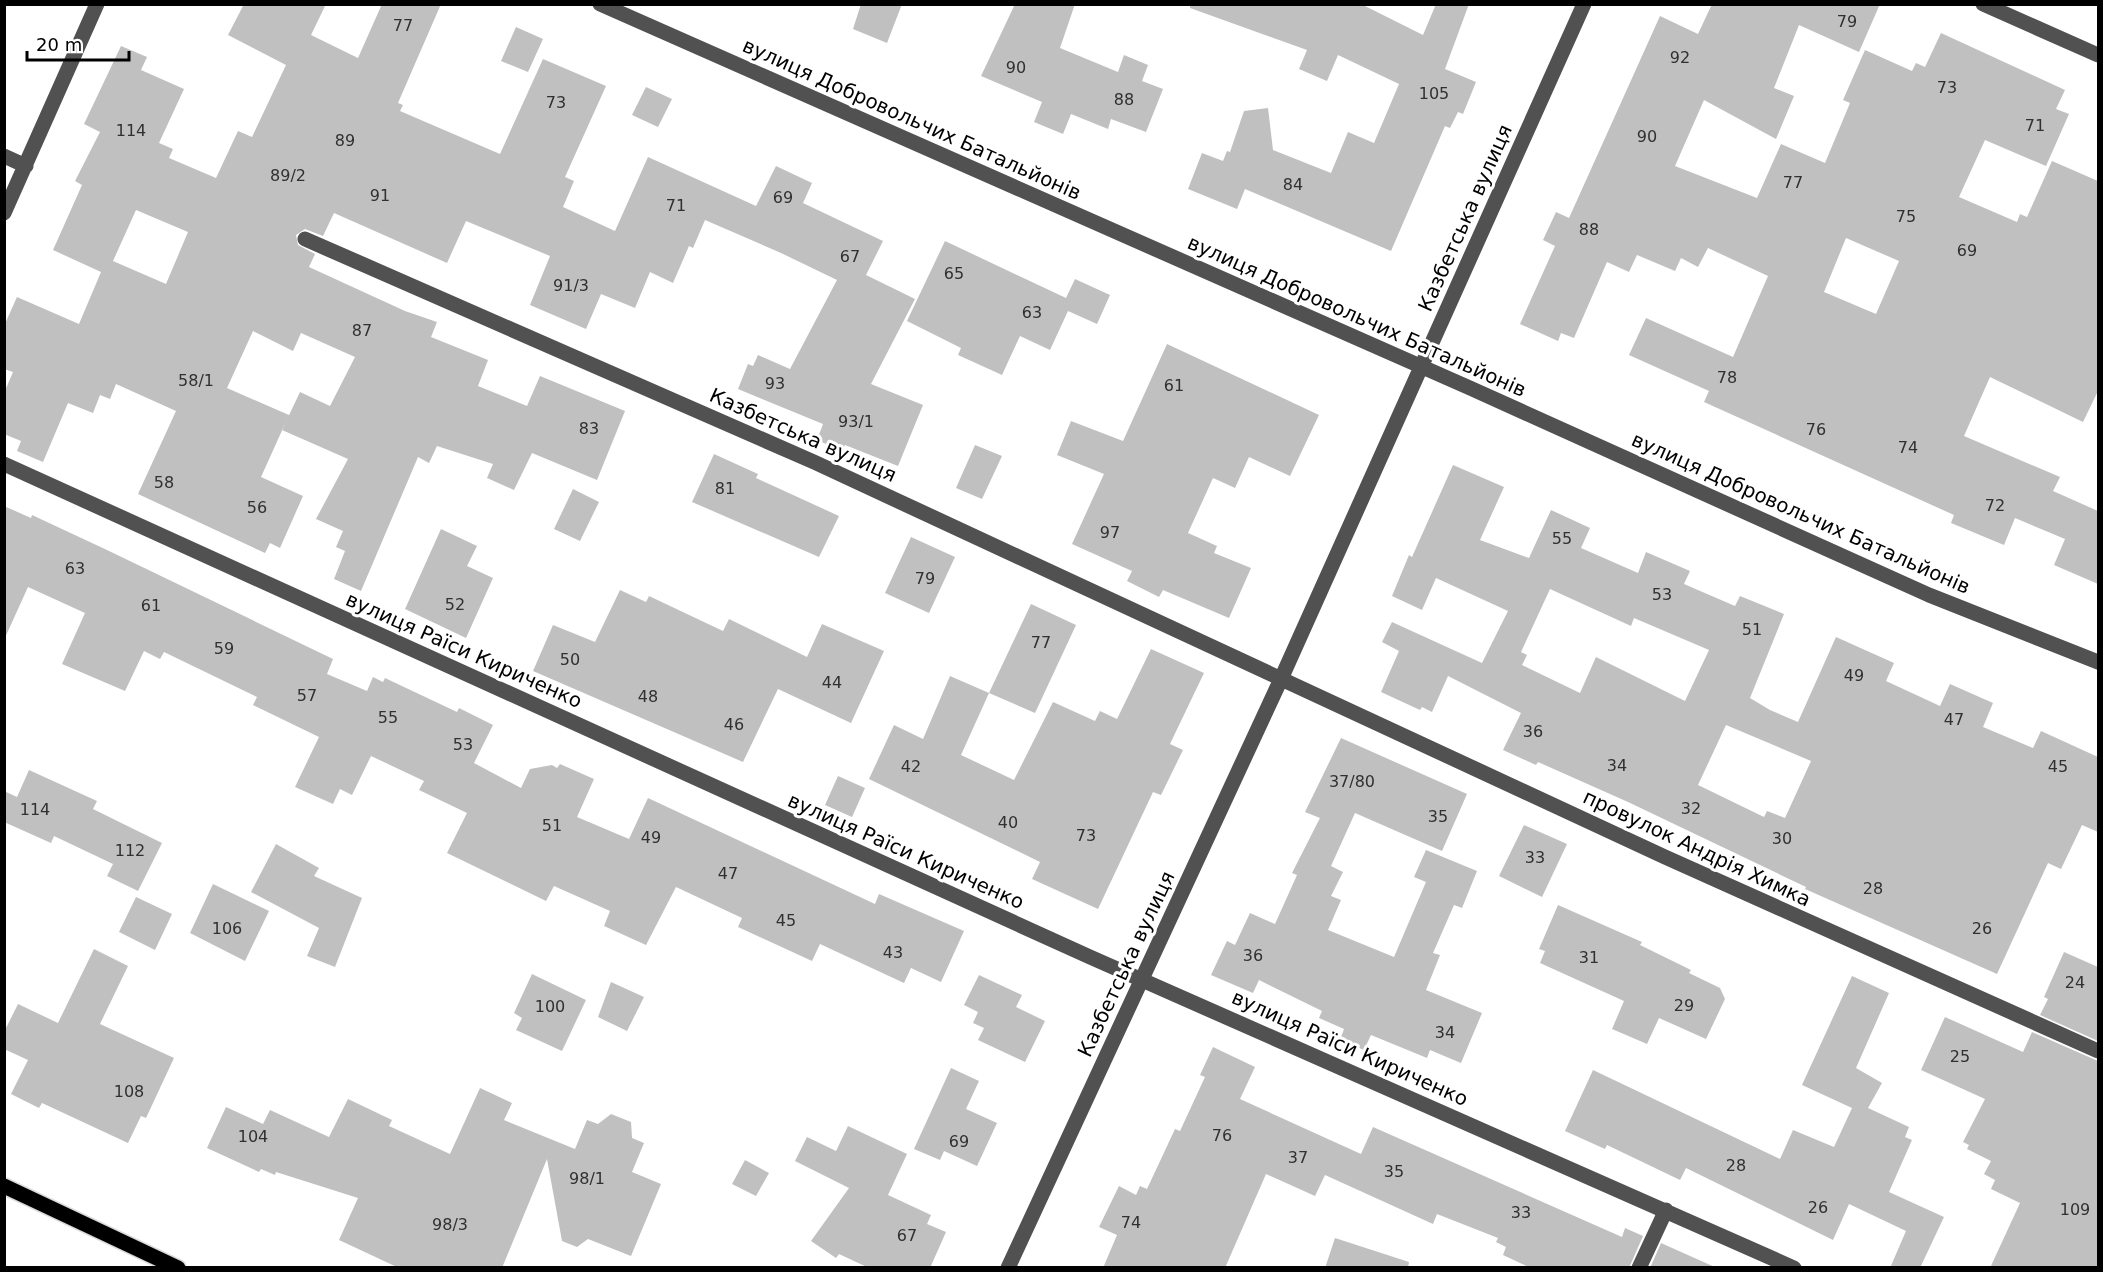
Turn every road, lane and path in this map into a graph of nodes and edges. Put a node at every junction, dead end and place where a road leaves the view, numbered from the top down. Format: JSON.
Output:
{"nodes":[{"id":1,"x":97,"y":4,"type":"edge"},
{"id":2,"x":600,"y":4,"type":"edge"},
{"id":3,"x":1584,"y":4,"type":"edge"},
{"id":4,"x":1983,"y":4,"type":"edge"},
{"id":5,"x":2098,"y":55,"type":"edge"},
{"id":6,"x":4,"y":156,"type":"edge"},
{"id":7,"x":26,"y":166,"type":"junction"},
{"id":8,"x":4,"y":213,"type":"edge"},
{"id":9,"x":305,"y":239,"type":"dead end"},
{"id":10,"x":1422,"y":367,"type":"junction"},
{"id":11,"x":4,"y":464,"type":"edge"},
{"id":12,"x":2098,"y":662,"type":"edge"},
{"id":13,"x":1281,"y":679,"type":"junction"},
{"id":14,"x":1142,"y":980,"type":"junction"},
{"id":15,"x":2098,"y":1051,"type":"edge"},
{"id":16,"x":4,"y":1186,"type":"edge"},
{"id":17,"x":1666,"y":1210,"type":"junction"},
{"id":18,"x":178,"y":1268,"type":"edge"},
{"id":19,"x":1008,"y":1268,"type":"edge"},
{"id":20,"x":1639,"y":1268,"type":"edge"},
{"id":21,"x":1794,"y":1268,"type":"edge"}],
"edges":[{"from":1,"to":7,"type":"street"},
{"from":2,"to":10,"type":"street","name":"вулиця Добровольчих Батальйонів"},
{"from":3,"to":10,"type":"street","name":"Казбетська вулиця"},
{"from":4,"to":5,"type":"street"},
{"from":6,"to":7,"type":"street"},
{"from":7,"to":8,"type":"street"},
{"from":9,"to":13,"type":"street","name":"Казбетська вулиця"},
{"from":10,"to":12,"type":"street","name":"вулиця Добровольчих Батальйонів"},
{"from":10,"to":13,"type":"street","name":"Казбетська вулиця"},
{"from":11,"to":14,"type":"street","name":"вулиця Раїси Кириченко"},
{"from":13,"to":14,"type":"street","name":"Казбетська вулиця"},
{"from":13,"to":15,"type":"street","name":"провулок Андрія Химка"},
{"from":14,"to":17,"type":"street","name":"вулиця Раїси Кириченко"},
{"from":14,"to":19,"type":"street","name":"Казбетська вулиця"},
{"from":16,"to":18,"type":"main road"},
{"from":17,"to":20,"type":"street"},
{"from":17,"to":21,"type":"street","name":"вулиця Раїси Кириченко"}]}
